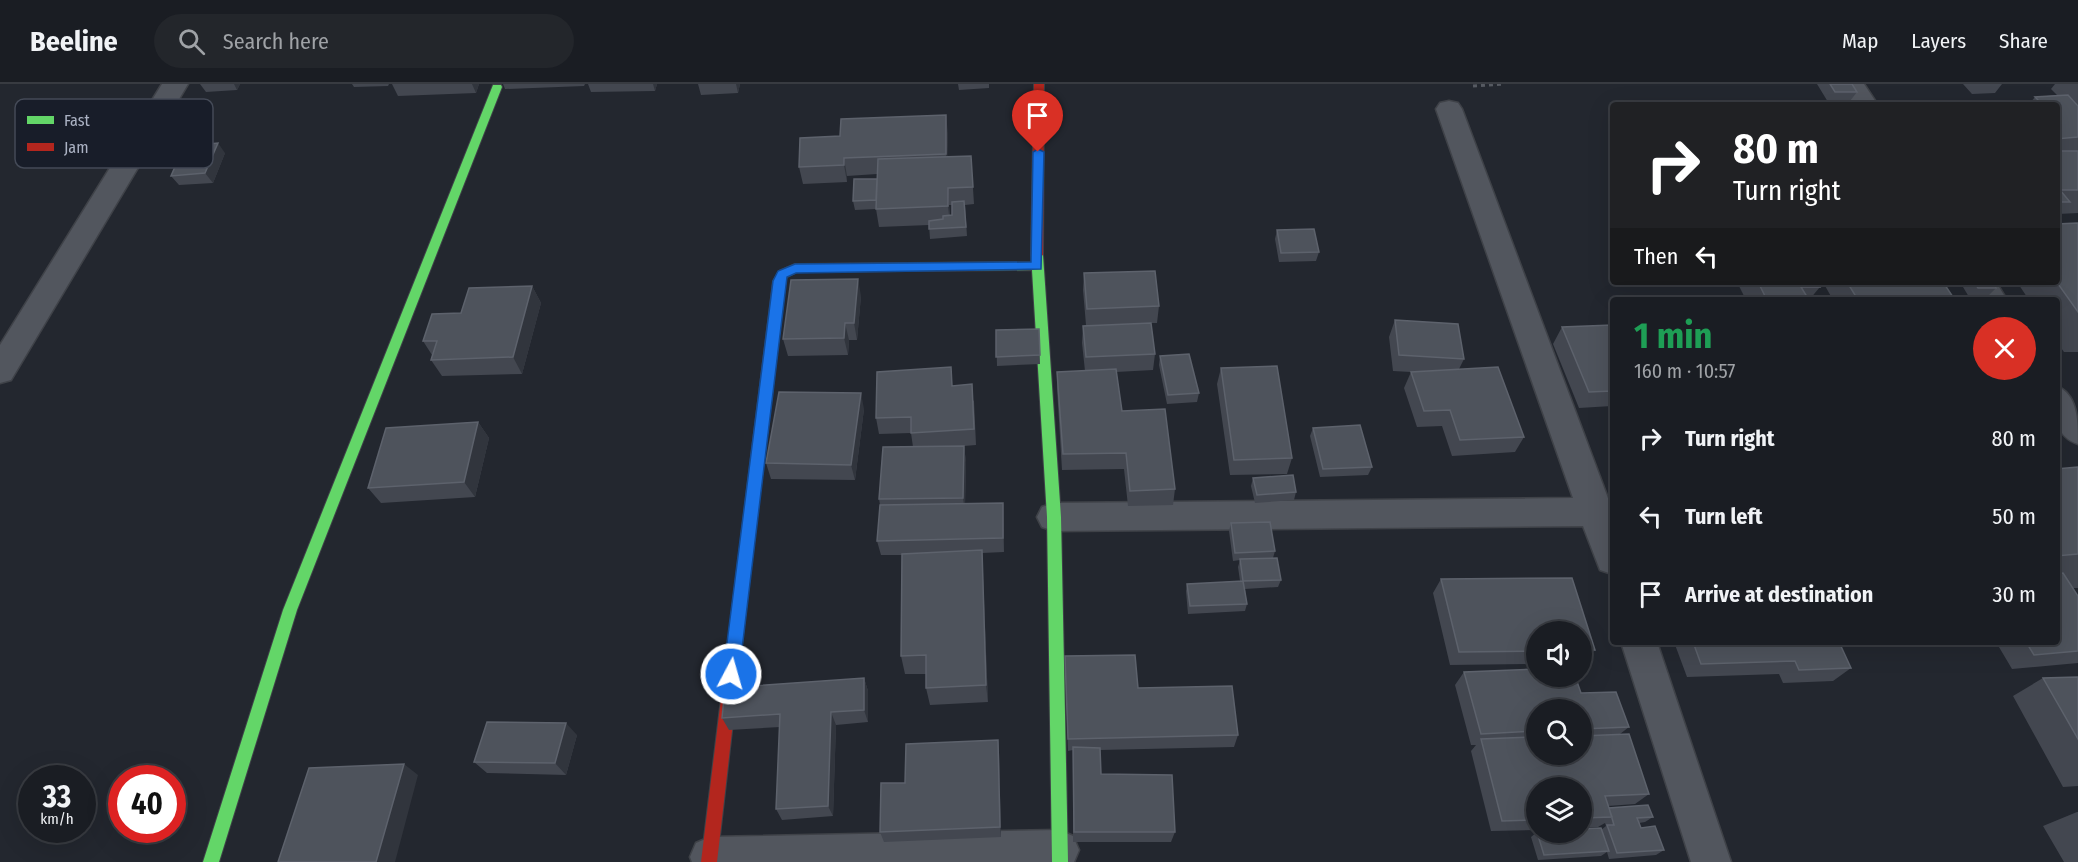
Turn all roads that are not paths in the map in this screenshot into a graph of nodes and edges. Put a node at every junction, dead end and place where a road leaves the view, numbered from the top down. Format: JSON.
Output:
{"nodes":[{"id":1,"x":175,"y":84,"type":"edge"},
{"id":2,"x":1039,"y":84,"type":"edge"},
{"id":3,"x":1851,"y":84,"type":"edge"},
{"id":4,"x":497,"y":87,"type":"dead end"},
{"id":5,"x":166,"y":99,"type":"edge"},
{"id":6,"x":1863,"y":102,"type":"edge"},
{"id":7,"x":1449,"y":110,"type":"dead end"},
{"id":8,"x":124,"y":168,"type":"edge"},
{"id":9,"x":1037,"y":266,"type":"junction"},
{"id":10,"x":0,"y":371,"type":"edge"},
{"id":11,"x":2060,"y":404,"type":"edge"},
{"id":12,"x":2078,"y":431,"type":"edge"},
{"id":13,"x":1597,"y":512,"type":"junction"},
{"id":14,"x":1053,"y":517,"type":"junction"},
{"id":15,"x":1610,"y":553,"type":"edge"},
{"id":16,"x":1640,"y":645,"type":"edge"},
{"id":17,"x":1059,"y":856,"type":"edge"},
{"id":18,"x":709,"y":860,"type":"edge"},
{"id":19,"x":211,"y":862,"type":"edge"},
{"id":20,"x":1711,"y":862,"type":"edge"}],
"edges":[{"from":1,"to":5,"type":"street"},
{"from":2,"to":9,"type":"street"},
{"from":3,"to":6,"type":"street"},
{"from":4,"to":19,"type":"street"},
{"from":7,"to":13,"type":"street"},
{"from":8,"to":10,"type":"street"},
{"from":9,"to":14,"type":"street"},
{"from":9,"to":18,"type":"street"},
{"from":11,"to":12,"type":"street"},
{"from":13,"to":14,"type":"street"},
{"from":13,"to":15,"type":"street"},
{"from":14,"to":17,"type":"street"},
{"from":16,"to":20,"type":"street"},
{"from":17,"to":18,"type":"street"}]}
